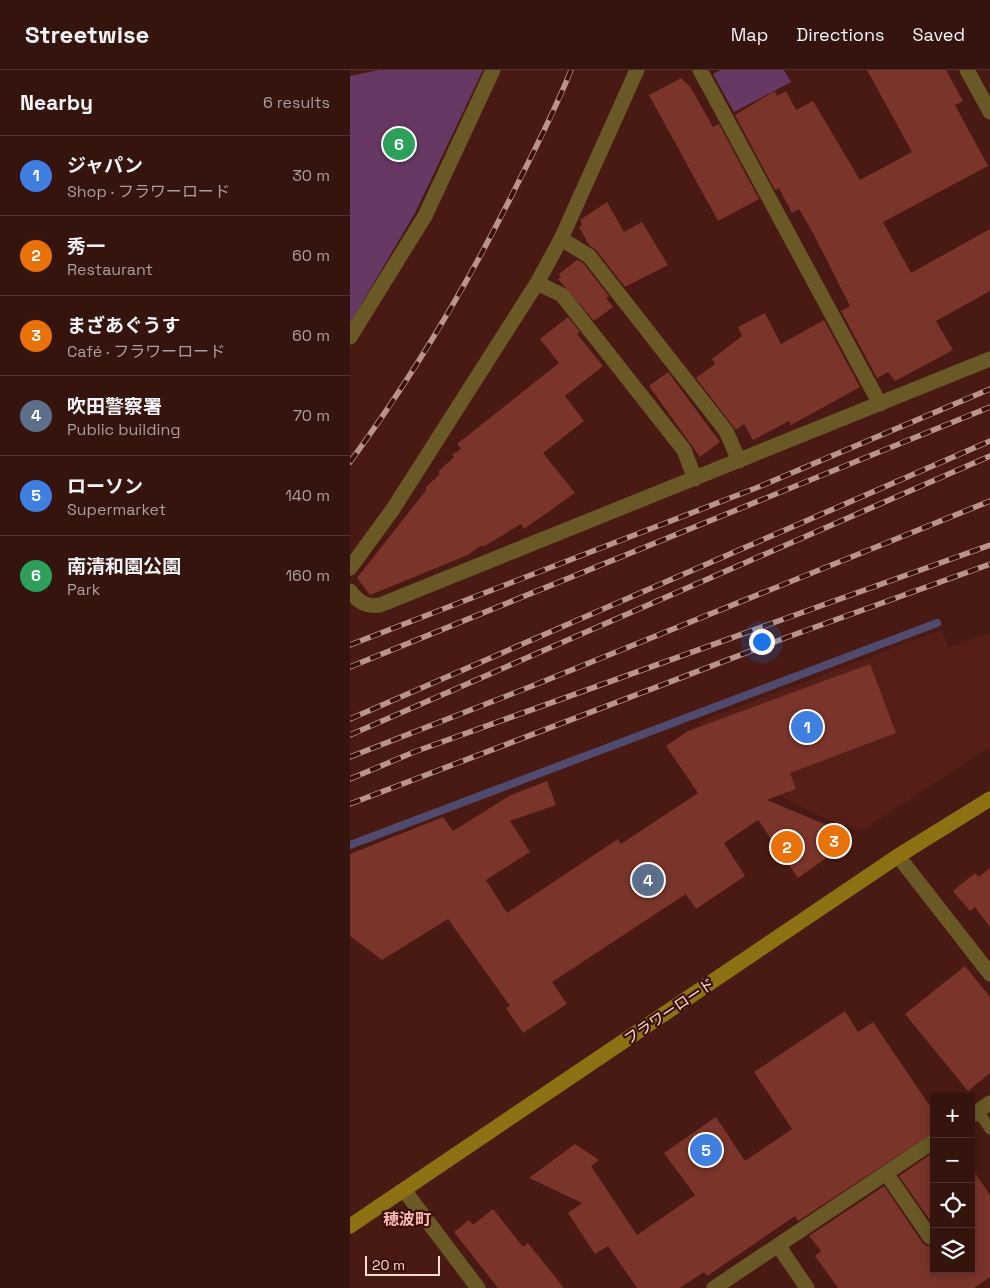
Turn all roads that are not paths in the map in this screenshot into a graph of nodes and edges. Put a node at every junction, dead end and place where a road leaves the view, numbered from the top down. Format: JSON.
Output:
{"nodes":[{"id":1,"x":493,"y":70,"type":"edge"},
{"id":2,"x":637,"y":70,"type":"edge"},
{"id":3,"x":700,"y":70,"type":"edge"},
{"id":4,"x":967,"y":70,"type":"edge"},
{"id":5,"x":990,"y":112,"type":"edge"},
{"id":6,"x":561,"y":239,"type":"junction"},
{"id":7,"x":537,"y":283,"type":"junction"},
{"id":8,"x":350,"y":337,"type":"edge"},
{"id":9,"x":990,"y":360,"type":"edge"},
{"id":10,"x":880,"y":404,"type":"junction"},
{"id":11,"x":739,"y":461,"type":"junction"},
{"id":12,"x":695,"y":479,"type":"junction"},
{"id":13,"x":350,"y":568,"type":"edge"},
{"id":14,"x":350,"y":591,"type":"edge"},
{"id":15,"x":990,"y":798,"type":"edge"},
{"id":16,"x":898,"y":856,"type":"junction"},
{"id":17,"x":990,"y":974,"type":"edge"},
{"id":18,"x":980,"y":1110,"type":"edge"},
{"id":19,"x":990,"y":1129,"type":"edge"},
{"id":20,"x":930,"y":1144,"type":"edge"},
{"id":21,"x":886,"y":1173,"type":"junction"},
{"id":22,"x":404,"y":1190,"type":"junction"},
{"id":23,"x":350,"y":1226,"type":"edge"},
{"id":24,"x":930,"y":1237,"type":"dead end"},
{"id":25,"x":778,"y":1245,"type":"junction"},
{"id":26,"x":478,"y":1288,"type":"edge"},
{"id":27,"x":714,"y":1288,"type":"edge"},
{"id":28,"x":807,"y":1288,"type":"edge"}],
"edges":[{"from":1,"to":8,"type":"street"},
{"from":2,"to":6,"type":"street"},
{"from":3,"to":10,"type":"street"},
{"from":4,"to":5,"type":"street"},
{"from":6,"to":7,"type":"street"},
{"from":6,"to":11,"type":"street"},
{"from":7,"to":12,"type":"street"},
{"from":7,"to":13,"type":"street"},
{"from":9,"to":10,"type":"street"},
{"from":10,"to":11,"type":"street"},
{"from":11,"to":12,"type":"street"},
{"from":12,"to":14,"type":"street"},
{"from":15,"to":16,"type":"street","name":"フラワーロード"},
{"from":16,"to":17,"type":"street"},
{"from":16,"to":22,"type":"street","name":"フラワーロード"},
{"from":18,"to":19,"type":"lane"},
{"from":20,"to":21,"type":"street"},
{"from":21,"to":24,"type":"street"},
{"from":21,"to":25,"type":"street"},
{"from":22,"to":23,"type":"street","name":"フラワーロード"},
{"from":22,"to":26,"type":"street"},
{"from":25,"to":27,"type":"street"},
{"from":25,"to":28,"type":"street"}]}
